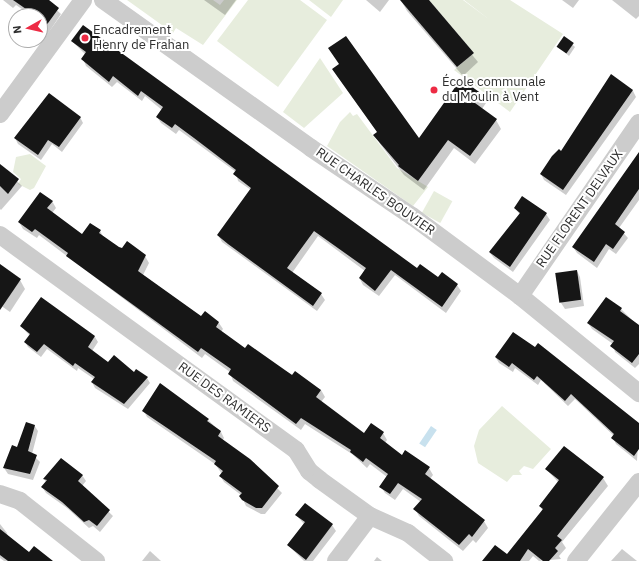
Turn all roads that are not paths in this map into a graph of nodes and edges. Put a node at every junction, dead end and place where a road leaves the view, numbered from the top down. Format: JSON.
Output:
{"nodes":[{"id":1,"x":82,"y":0,"type":"edge"},
{"id":2,"x":103,"y":0,"type":"edge"},
{"id":3,"x":0,"y":114,"type":"edge"},
{"id":4,"x":639,"y":123,"type":"edge"},
{"id":5,"x":0,"y":235,"type":"edge"},
{"id":6,"x":520,"y":296,"type":"junction"},
{"id":7,"x":639,"y":393,"type":"edge"},
{"id":8,"x":639,"y":482,"type":"edge"},
{"id":9,"x":0,"y":494,"type":"edge"},
{"id":10,"x":370,"y":516,"type":"junction"},
{"id":11,"x":96,"y":561,"type":"edge"},
{"id":12,"x":336,"y":561,"type":"edge"},
{"id":13,"x":444,"y":561,"type":"edge"},
{"id":14,"x":576,"y":561,"type":"edge"}],
"edges":[{"from":1,"to":3,"type":"street"},
{"from":2,"to":6,"type":"street","name":"RUE CHARLES BOUVIER"},
{"from":4,"to":6,"type":"street","name":"RUE FLORENT DELVAUX"},
{"from":5,"to":10,"type":"street","name":"RUE DES RAMIERS"},
{"from":6,"to":7,"type":"street","name":"RUE CHARLES BOUVIER"},
{"from":8,"to":14,"type":"street"},
{"from":9,"to":11,"type":"street"},
{"from":10,"to":12,"type":"street"},
{"from":10,"to":13,"type":"street","name":"RUE DES RAMIERS"}]}
